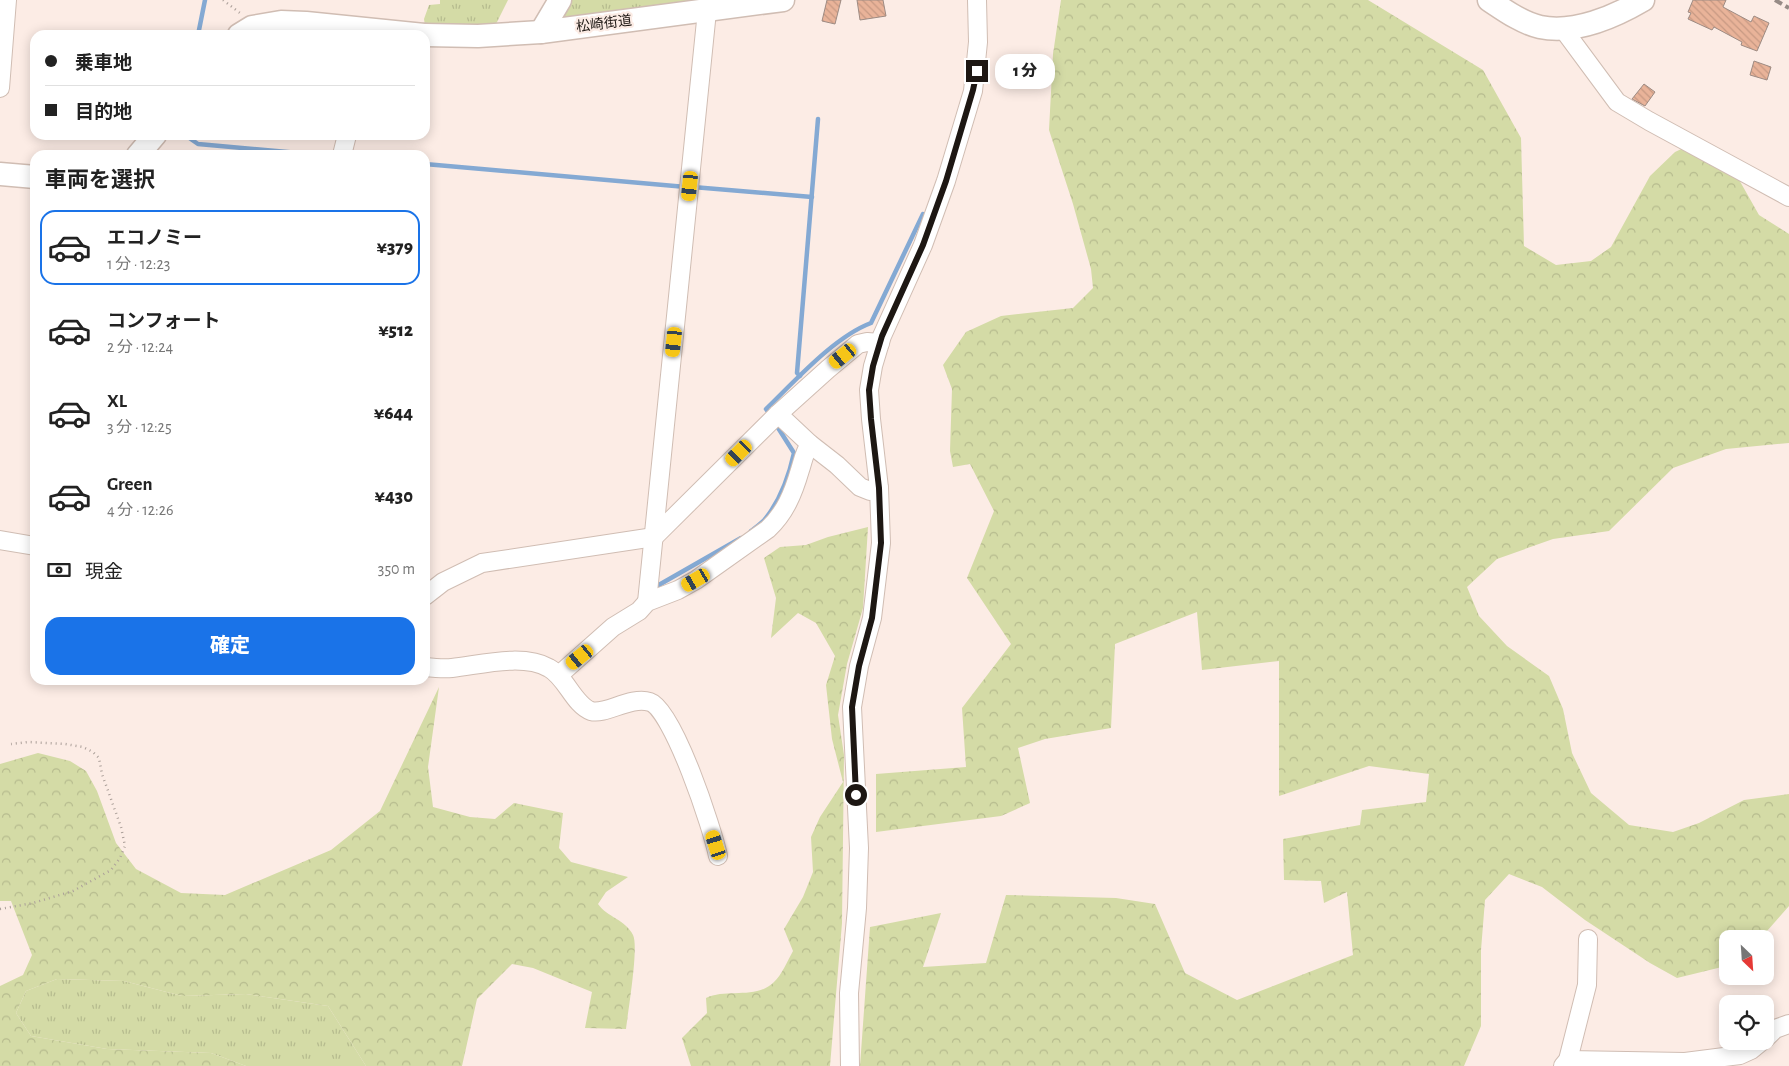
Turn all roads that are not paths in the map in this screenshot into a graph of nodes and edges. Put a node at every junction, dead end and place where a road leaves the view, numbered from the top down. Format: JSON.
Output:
{"nodes":[{"id":1,"x":7,"y":0,"type":"edge"},
{"id":2,"x":560,"y":0,"type":"edge"},
{"id":3,"x":783,"y":0,"type":"edge"},
{"id":4,"x":977,"y":0,"type":"edge"},
{"id":5,"x":1489,"y":0,"type":"edge"},
{"id":6,"x":1643,"y":0,"type":"edge"},
{"id":7,"x":707,"y":11,"type":"junction"},
{"id":8,"x":1563,"y":29,"type":"junction"},
{"id":9,"x":247,"y":30,"type":"edge"},
{"id":10,"x":353,"y":30,"type":"edge"},
{"id":11,"x":541,"y":32,"type":"junction"},
{"id":12,"x":430,"y":35,"type":"edge"},
{"id":13,"x":0,"y":88,"type":"edge"},
{"id":14,"x":151,"y":140,"type":"edge"},
{"id":15,"x":142,"y":150,"type":"edge"},
{"id":16,"x":0,"y":174,"type":"edge"},
{"id":17,"x":30,"y":177,"type":"edge"},
{"id":18,"x":1789,"y":197,"type":"edge"},
{"id":19,"x":880,"y":343,"type":"junction"},
{"id":20,"x":778,"y":414,"type":"junction"},
{"id":21,"x":810,"y":444,"type":"junction"},
{"id":22,"x":879,"y":488,"type":"junction"},
{"id":23,"x":654,"y":537,"type":"junction"},
{"id":24,"x":0,"y":540,"type":"edge"},
{"id":25,"x":30,"y":545,"type":"edge"},
{"id":26,"x":430,"y":592,"type":"edge"},
{"id":27,"x":647,"y":602,"type":"junction"},
{"id":28,"x":430,"y":667,"type":"edge"},
{"id":29,"x":559,"y":675,"type":"junction"},
{"id":30,"x":718,"y":856,"type":"dead end"},
{"id":31,"x":1588,"y":939,"type":"dead end"},
{"id":32,"x":1789,"y":1024,"type":"edge"},
{"id":33,"x":1774,"y":1031,"type":"edge"},
{"id":34,"x":1750,"y":1050,"type":"edge"},
{"id":35,"x":1565,"y":1063,"type":"edge"},
{"id":36,"x":850,"y":1066,"type":"edge"}],
"edges":[{"from":1,"to":13,"type":"street"},
{"from":2,"to":11,"type":"main road"},
{"from":3,"to":7,"type":"main road","name":"松崎街道"},
{"from":4,"to":19,"type":"street"},
{"from":5,"to":8,"type":"main road"},
{"from":6,"to":8,"type":"main road"},
{"from":7,"to":11,"type":"main road","name":"松崎街道"},
{"from":7,"to":23,"type":"street"},
{"from":8,"to":18,"type":"street"},
{"from":9,"to":10,"type":"main road","name":"松崎街道"},
{"from":11,"to":12,"type":"main road","name":"松崎街道"},
{"from":14,"to":15,"type":"main road"},
{"from":16,"to":17,"type":"main road"},
{"from":19,"to":20,"type":"street"},
{"from":19,"to":22,"type":"street"},
{"from":20,"to":21,"type":"street"},
{"from":20,"to":23,"type":"street"},
{"from":21,"to":22,"type":"street"},
{"from":21,"to":27,"type":"street"},
{"from":22,"to":36,"type":"street"},
{"from":23,"to":26,"type":"street"},
{"from":23,"to":27,"type":"street"},
{"from":24,"to":25,"type":"street"},
{"from":27,"to":29,"type":"street"},
{"from":28,"to":29,"type":"street"},
{"from":29,"to":30,"type":"street"},
{"from":31,"to":35,"type":"street"},
{"from":32,"to":33,"type":"street"},
{"from":34,"to":35,"type":"street"}]}
